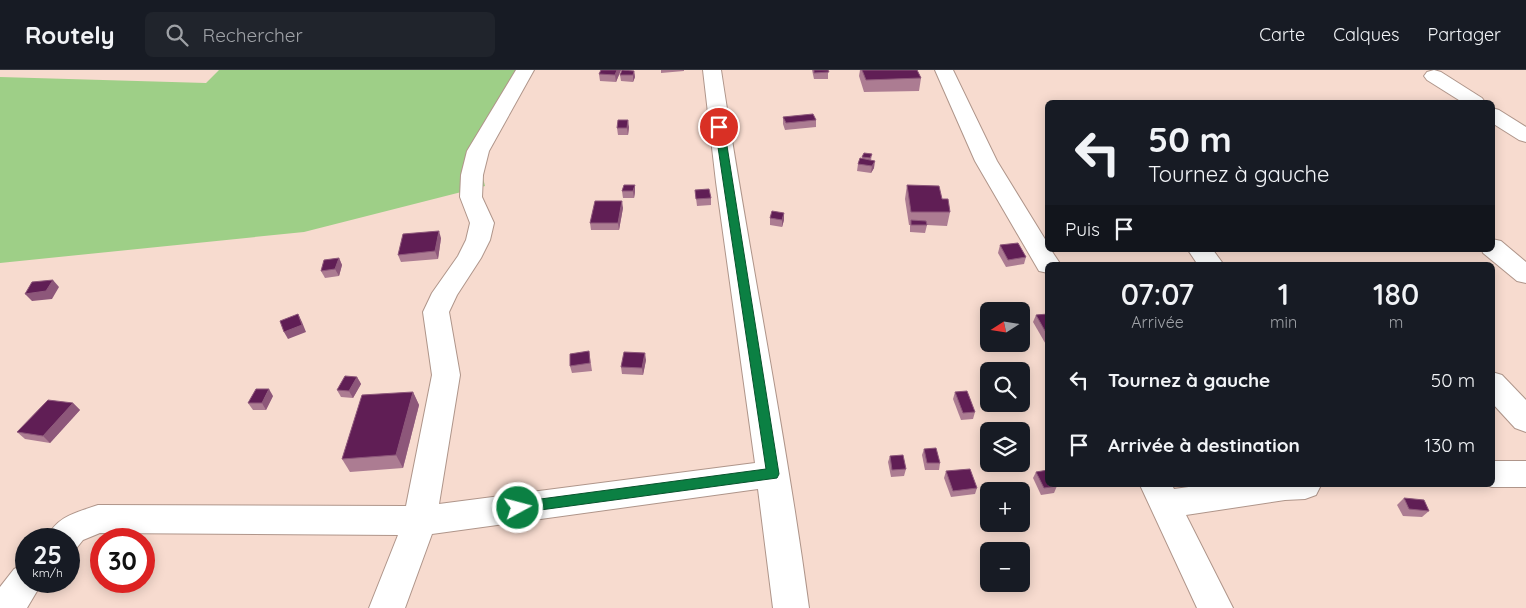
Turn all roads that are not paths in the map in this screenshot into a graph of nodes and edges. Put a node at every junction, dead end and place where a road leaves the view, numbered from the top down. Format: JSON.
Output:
{"nodes":[{"id":1,"x":525,"y":70,"type":"edge"},
{"id":2,"x":712,"y":70,"type":"edge"},
{"id":3,"x":944,"y":70,"type":"edge"},
{"id":4,"x":1434,"y":76,"type":"dead end"},
{"id":5,"x":1472,"y":100,"type":"edge"},
{"id":6,"x":1495,"y":116,"type":"edge"},
{"id":7,"x":1526,"y":136,"type":"edge"},
{"id":8,"x":1495,"y":249,"type":"edge"},
{"id":9,"x":1046,"y":262,"type":"edge"},
{"id":10,"x":1526,"y":275,"type":"edge"},
{"id":11,"x":1495,"y":386,"type":"edge"},
{"id":12,"x":1526,"y":420,"type":"edge"},
{"id":13,"x":773,"y":474,"type":"junction"},
{"id":14,"x":1495,"y":474,"type":"edge"},
{"id":15,"x":1526,"y":474,"type":"edge"},
{"id":16,"x":1272,"y":487,"type":"edge"},
{"id":17,"x":1160,"y":495,"type":"edge"},
{"id":18,"x":420,"y":520,"type":"junction"},
{"id":19,"x":76,"y":528,"type":"edge"},
{"id":20,"x":17,"y":593,"type":"edge"},
{"id":21,"x":6,"y":608,"type":"edge"},
{"id":22,"x":387,"y":608,"type":"edge"},
{"id":23,"x":791,"y":608,"type":"edge"},
{"id":24,"x":1215,"y":608,"type":"edge"}],
"edges":[{"from":1,"to":18,"type":"street"},
{"from":2,"to":13,"type":"street"},
{"from":3,"to":9,"type":"street"},
{"from":4,"to":5,"type":"street"},
{"from":6,"to":7,"type":"street"},
{"from":8,"to":10,"type":"street"},
{"from":11,"to":12,"type":"street"},
{"from":13,"to":18,"type":"street"},
{"from":13,"to":23,"type":"street"},
{"from":14,"to":15,"type":"street"},
{"from":16,"to":17,"type":"street"},
{"from":17,"to":24,"type":"street"},
{"from":18,"to":19,"type":"street"},
{"from":18,"to":22,"type":"street"},
{"from":20,"to":21,"type":"street"}]}
